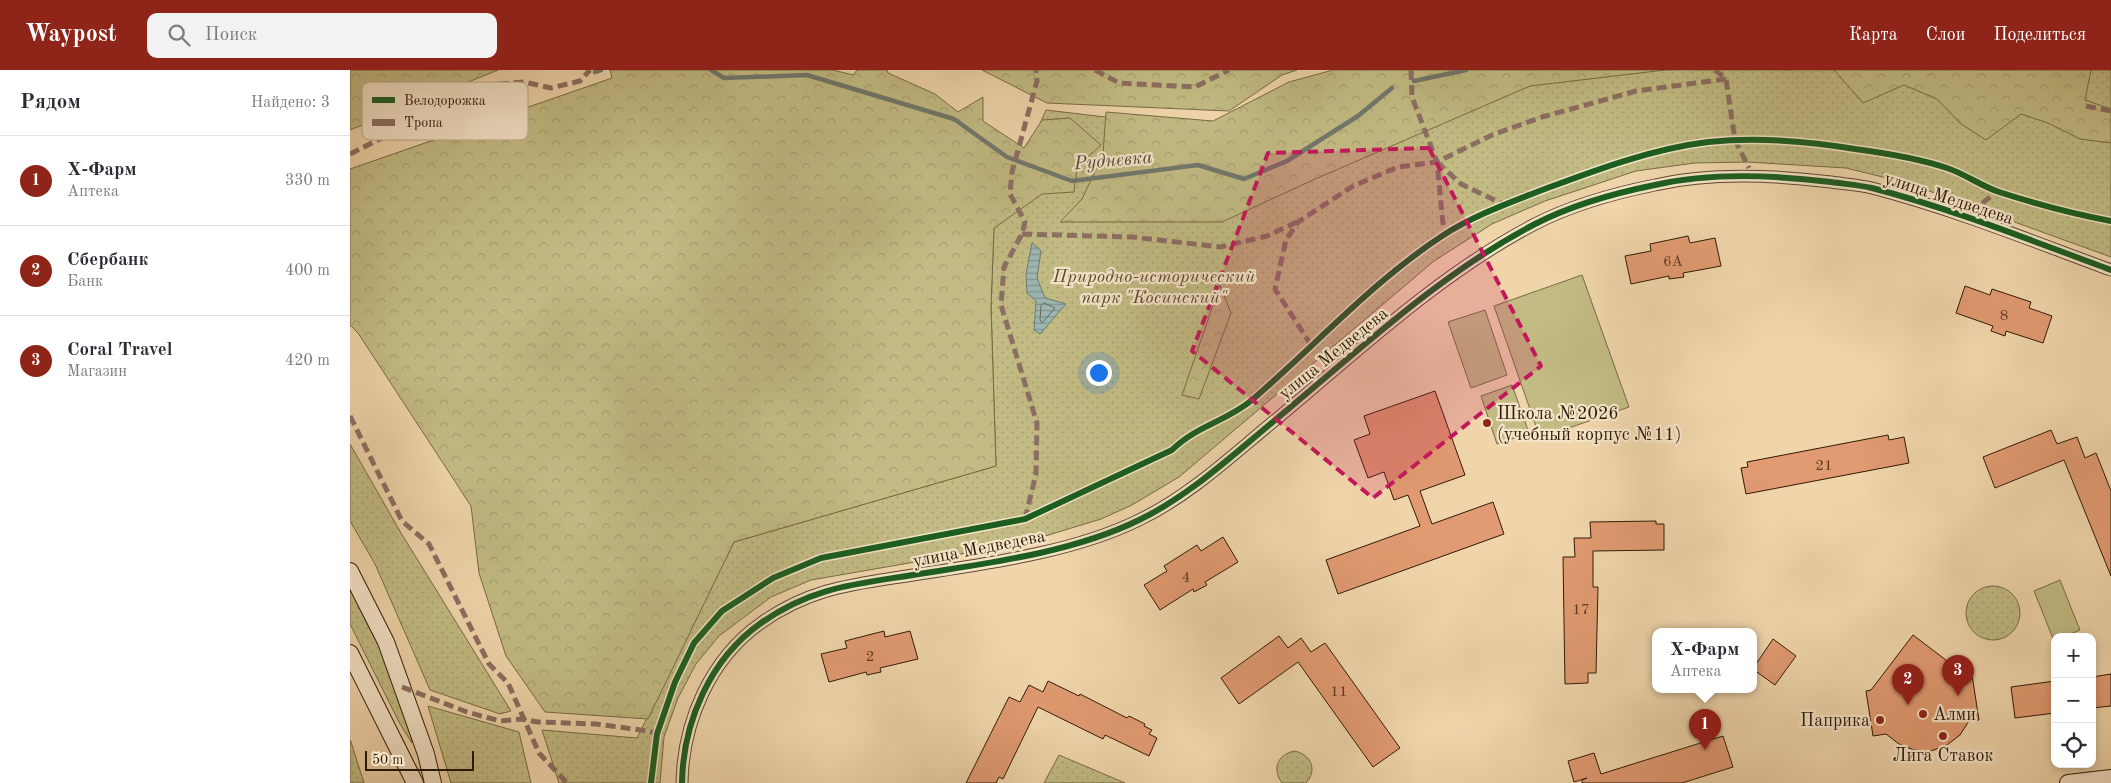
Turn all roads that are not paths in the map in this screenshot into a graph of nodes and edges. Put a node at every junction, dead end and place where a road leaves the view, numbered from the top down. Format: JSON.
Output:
{"nodes":[{"id":1,"x":2111,"y":270,"type":"edge"},
{"id":2,"x":350,"y":571,"type":"edge"},
{"id":3,"x":350,"y":653,"type":"edge"},
{"id":4,"x":2111,"y":778,"type":"edge"},
{"id":5,"x":415,"y":783,"type":"edge"},
{"id":6,"x":433,"y":783,"type":"edge"},
{"id":7,"x":682,"y":783,"type":"edge"},
{"id":8,"x":2068,"y":783,"type":"edge"}],
"edges":[{"from":1,"to":7,"type":"street","name":"улица Медведева"},
{"from":2,"to":6,"type":"main road"},
{"from":3,"to":5,"type":"main road"},
{"from":4,"to":8,"type":"main road"}]}
